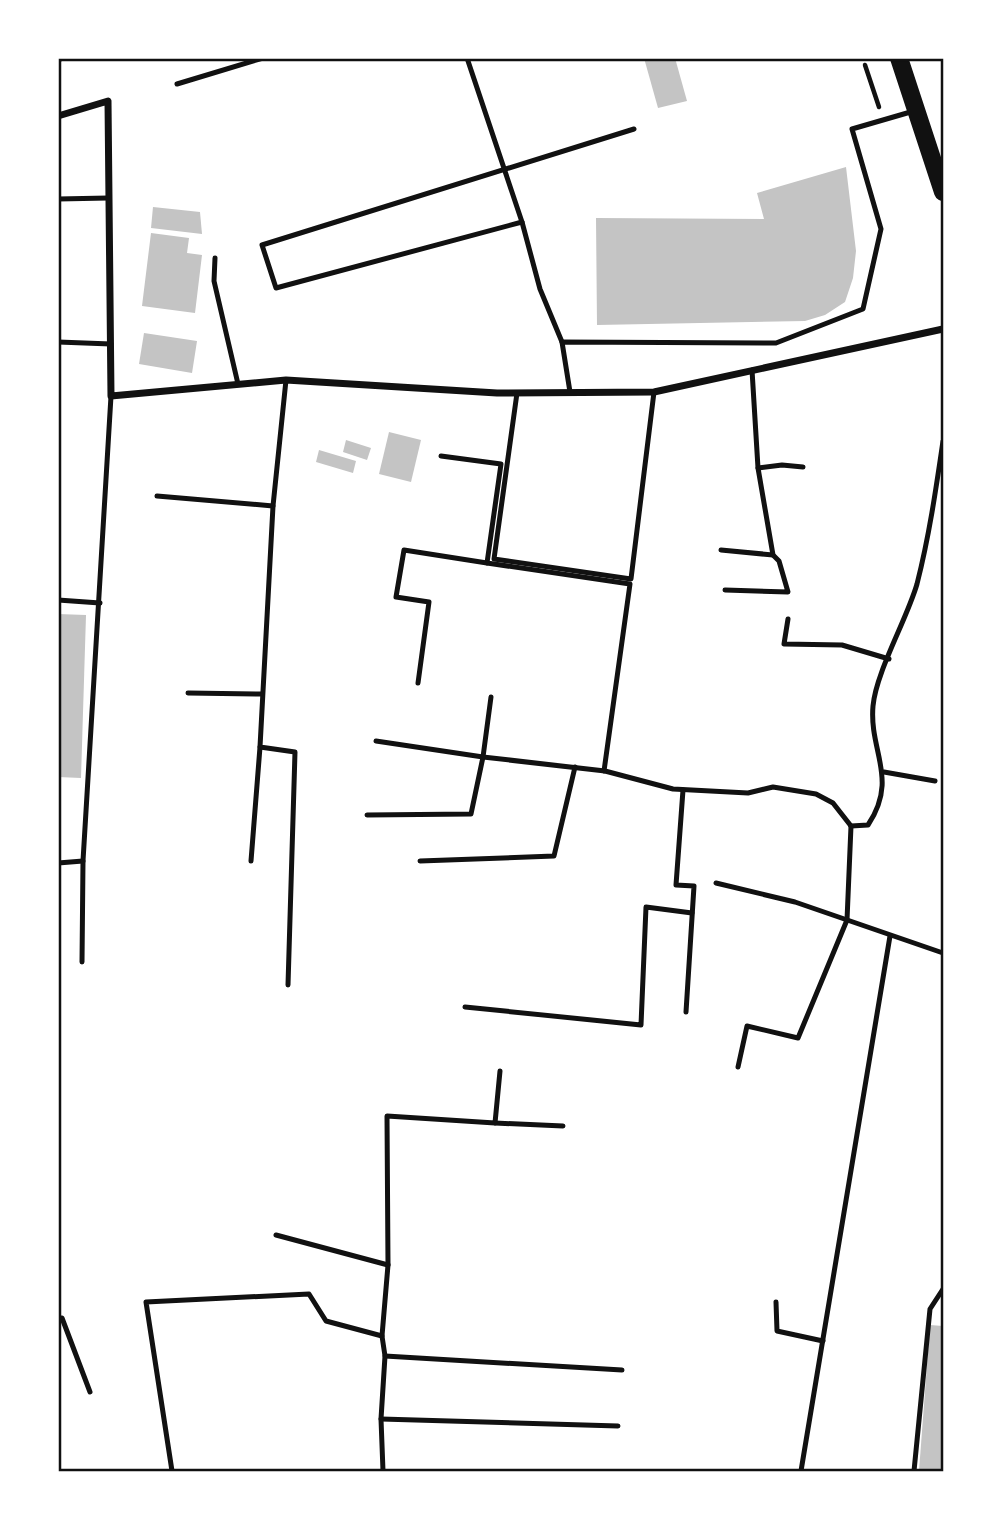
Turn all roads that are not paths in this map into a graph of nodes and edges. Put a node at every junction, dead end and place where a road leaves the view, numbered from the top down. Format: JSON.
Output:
{"nodes":[{"id":1,"x":263,"y":58,"type":"edge"},
{"id":2,"x":467,"y":58,"type":"edge"},
{"id":3,"x":899,"y":58,"type":"edge"},
{"id":4,"x":177,"y":84,"type":"dead end"},
{"id":5,"x":916,"y":111,"type":"junction"},
{"id":6,"x":58,"y":116,"type":"edge"},
{"id":7,"x":634,"y":129,"type":"dead end"},
{"id":8,"x":504,"y":169,"type":"junction"},
{"id":9,"x":943,"y":192,"type":"edge"},
{"id":10,"x":58,"y":198,"type":"edge"},
{"id":11,"x":108,"y":198,"type":"junction"},
{"id":12,"x":522,"y":222,"type":"junction"},
{"id":13,"x":215,"y":258,"type":"dead end"},
{"id":14,"x":943,"y":329,"type":"edge"},
{"id":15,"x":58,"y":342,"type":"edge"},
{"id":16,"x":562,"y":342,"type":"junction"},
{"id":17,"x":111,"y":344,"type":"junction"},
{"id":18,"x":752,"y":370,"type":"junction"},
{"id":19,"x":286,"y":380,"type":"junction"},
{"id":20,"x":238,"y":384,"type":"junction"},
{"id":21,"x":570,"y":392,"type":"junction"},
{"id":22,"x":654,"y":392,"type":"junction"},
{"id":23,"x":517,"y":393,"type":"junction"},
{"id":24,"x":111,"y":396,"type":"junction"},
{"id":25,"x":943,"y":441,"type":"edge"},
{"id":26,"x":441,"y":456,"type":"dead end"},
{"id":27,"x":803,"y":467,"type":"dead end"},
{"id":28,"x":758,"y":468,"type":"junction"},
{"id":29,"x":157,"y":496,"type":"dead end"},
{"id":30,"x":273,"y":506,"type":"junction"},
{"id":31,"x":721,"y":551,"type":"dead end"},
{"id":32,"x":773,"y":555,"type":"junction"},
{"id":33,"x":487,"y":563,"type":"junction"},
{"id":34,"x":725,"y":590,"type":"dead end"},
{"id":35,"x":58,"y":600,"type":"edge"},
{"id":36,"x":100,"y":603,"type":"junction"},
{"id":37,"x":788,"y":619,"type":"dead end"},
{"id":38,"x":889,"y":659,"type":"junction"},
{"id":39,"x":418,"y":683,"type":"dead end"},
{"id":40,"x":188,"y":692,"type":"dead end"},
{"id":41,"x":261,"y":694,"type":"junction"},
{"id":42,"x":491,"y":697,"type":"dead end"},
{"id":43,"x":376,"y":741,"type":"dead end"},
{"id":44,"x":260,"y":747,"type":"junction"},
{"id":45,"x":483,"y":757,"type":"junction"},
{"id":46,"x":575,"y":767,"type":"junction"},
{"id":47,"x":604,"y":771,"type":"junction"},
{"id":48,"x":884,"y":772,"type":"junction"},
{"id":49,"x":935,"y":781,"type":"dead end"},
{"id":50,"x":683,"y":790,"type":"junction"},
{"id":51,"x":367,"y":815,"type":"dead end"},
{"id":52,"x":851,"y":826,"type":"junction"},
{"id":53,"x":251,"y":861,"type":"dead end"},
{"id":54,"x":420,"y":861,"type":"dead end"},
{"id":55,"x":83,"y":862,"type":"junction"},
{"id":56,"x":58,"y":863,"type":"edge"},
{"id":57,"x":716,"y":883,"type":"dead end"},
{"id":58,"x":692,"y":913,"type":"junction"},
{"id":59,"x":847,"y":920,"type":"junction"},
{"id":60,"x":890,"y":936,"type":"junction"},
{"id":61,"x":943,"y":953,"type":"edge"},
{"id":62,"x":82,"y":962,"type":"dead end"},
{"id":63,"x":288,"y":985,"type":"dead end"},
{"id":64,"x":466,"y":1007,"type":"dead end"},
{"id":65,"x":685,"y":1012,"type":"dead end"},
{"id":66,"x":738,"y":1067,"type":"dead end"},
{"id":67,"x":500,"y":1071,"type":"dead end"},
{"id":68,"x":495,"y":1123,"type":"junction"},
{"id":69,"x":563,"y":1126,"type":"dead end"},
{"id":70,"x":276,"y":1234,"type":"dead end"},
{"id":71,"x":388,"y":1265,"type":"junction"},
{"id":72,"x":943,"y":1289,"type":"edge"},
{"id":73,"x":776,"y":1302,"type":"dead end"},
{"id":74,"x":58,"y":1319,"type":"edge"},
{"id":75,"x":382,"y":1336,"type":"junction"},
{"id":76,"x":823,"y":1341,"type":"junction"},
{"id":77,"x":385,"y":1356,"type":"junction"},
{"id":78,"x":622,"y":1370,"type":"dead end"},
{"id":79,"x":90,"y":1392,"type":"dead end"},
{"id":80,"x":381,"y":1419,"type":"junction"},
{"id":81,"x":618,"y":1426,"type":"dead end"},
{"id":82,"x":172,"y":1471,"type":"edge"},
{"id":83,"x":383,"y":1471,"type":"edge"},
{"id":84,"x":801,"y":1471,"type":"edge"},
{"id":85,"x":914,"y":1471,"type":"edge"}],
"edges":[{"from":1,"to":4,"type":"lane"},
{"from":2,"to":8,"type":"lane"},
{"from":3,"to":5,"type":"main road"},
{"from":5,"to":9,"type":"main road"},
{"from":5,"to":16,"type":"lane"},
{"from":6,"to":11,"type":"street"},
{"from":7,"to":8,"type":"lane"},
{"from":8,"to":12,"type":"lane"},
{"from":8,"to":12,"type":"lane"},
{"from":10,"to":11,"type":"lane"},
{"from":11,"to":17,"type":"street"},
{"from":12,"to":16,"type":"lane"},
{"from":13,"to":20,"type":"lane"},
{"from":14,"to":18,"type":"street"},
{"from":15,"to":17,"type":"lane"},
{"from":16,"to":21,"type":"lane"},
{"from":17,"to":24,"type":"street"},
{"from":18,"to":22,"type":"street"},
{"from":18,"to":28,"type":"lane"},
{"from":19,"to":20,"type":"street"},
{"from":19,"to":23,"type":"street"},
{"from":19,"to":30,"type":"lane"},
{"from":20,"to":24,"type":"street"},
{"from":21,"to":22,"type":"street"},
{"from":21,"to":23,"type":"street"},
{"from":22,"to":23,"type":"lane"},
{"from":24,"to":36,"type":"lane"},
{"from":25,"to":38,"type":"lane"},
{"from":26,"to":33,"type":"lane"},
{"from":27,"to":28,"type":"lane"},
{"from":28,"to":32,"type":"lane"},
{"from":29,"to":30,"type":"lane"},
{"from":30,"to":41,"type":"lane"},
{"from":31,"to":32,"type":"lane"},
{"from":32,"to":34,"type":"lane"},
{"from":33,"to":39,"type":"lane"},
{"from":33,"to":47,"type":"lane"},
{"from":35,"to":36,"type":"lane"},
{"from":36,"to":55,"type":"lane"},
{"from":37,"to":38,"type":"lane"},
{"from":38,"to":48,"type":"lane"},
{"from":40,"to":41,"type":"lane"},
{"from":41,"to":44,"type":"lane"},
{"from":42,"to":45,"type":"lane"},
{"from":43,"to":45,"type":"lane"},
{"from":44,"to":53,"type":"lane"},
{"from":44,"to":63,"type":"lane"},
{"from":45,"to":46,"type":"lane"},
{"from":45,"to":51,"type":"lane"},
{"from":46,"to":47,"type":"lane"},
{"from":46,"to":54,"type":"lane"},
{"from":47,"to":50,"type":"lane"},
{"from":48,"to":49,"type":"lane"},
{"from":48,"to":52,"type":"lane"},
{"from":50,"to":52,"type":"lane"},
{"from":50,"to":58,"type":"lane"},
{"from":52,"to":59,"type":"lane"},
{"from":55,"to":56,"type":"lane"},
{"from":55,"to":62,"type":"lane"},
{"from":57,"to":59,"type":"lane"},
{"from":58,"to":64,"type":"lane"},
{"from":58,"to":65,"type":"lane"},
{"from":59,"to":60,"type":"lane"},
{"from":59,"to":66,"type":"lane"},
{"from":60,"to":61,"type":"lane"},
{"from":60,"to":76,"type":"lane"},
{"from":67,"to":68,"type":"lane"},
{"from":68,"to":69,"type":"lane"},
{"from":68,"to":71,"type":"lane"},
{"from":70,"to":71,"type":"lane"},
{"from":71,"to":75,"type":"lane"},
{"from":72,"to":85,"type":"lane"},
{"from":73,"to":76,"type":"lane"},
{"from":74,"to":79,"type":"lane"},
{"from":75,"to":77,"type":"lane"},
{"from":75,"to":82,"type":"lane"},
{"from":76,"to":84,"type":"lane"},
{"from":77,"to":78,"type":"lane"},
{"from":77,"to":80,"type":"lane"},
{"from":80,"to":81,"type":"lane"},
{"from":80,"to":83,"type":"lane"}]}
